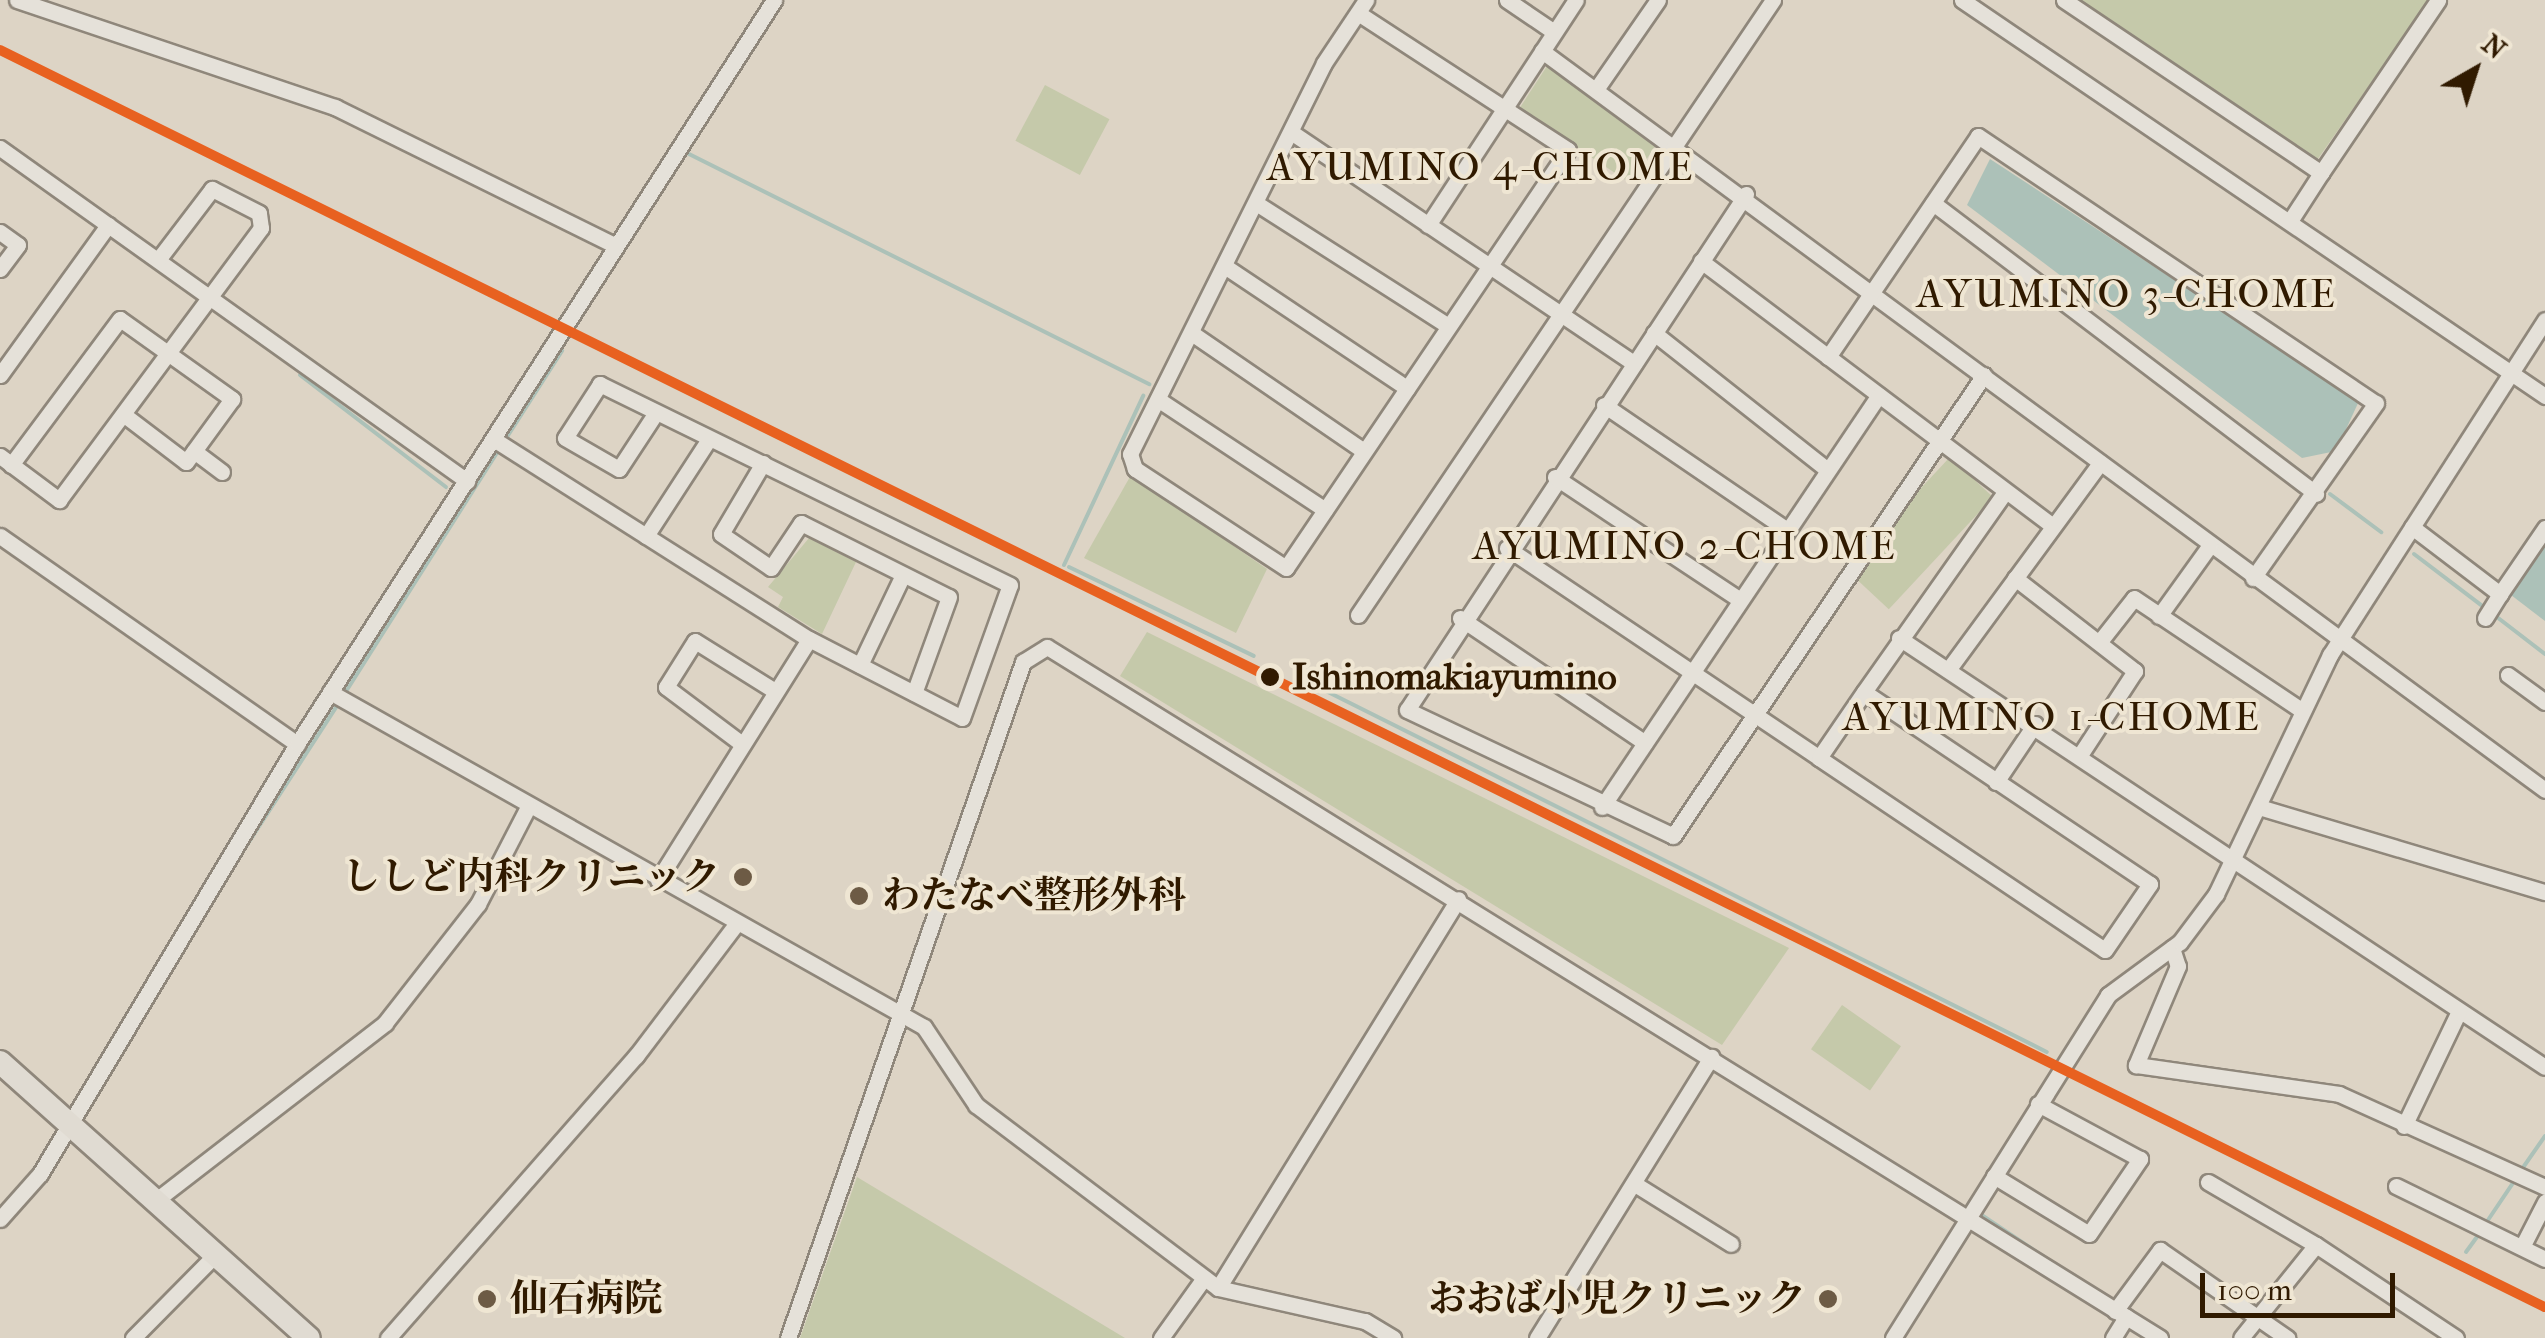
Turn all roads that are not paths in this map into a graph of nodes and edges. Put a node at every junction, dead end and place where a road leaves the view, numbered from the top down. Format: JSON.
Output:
{"nodes":[{"id":1,"x":17,"y":0,"type":"edge"},
{"id":2,"x":774,"y":0,"type":"edge"},
{"id":3,"x":1507,"y":0,"type":"edge"},
{"id":4,"x":1576,"y":0,"type":"edge"},
{"id":5,"x":1658,"y":0,"type":"edge"},
{"id":6,"x":1774,"y":0,"type":"edge"},
{"id":7,"x":1962,"y":0,"type":"edge"},
{"id":8,"x":2064,"y":0,"type":"edge"},
{"id":9,"x":2438,"y":0,"type":"edge"},
{"id":10,"x":1364,"y":8,"type":"edge"},
{"id":11,"x":1554,"y":32,"type":"junction"},
{"id":12,"x":1542,"y":52,"type":"junction"},
{"id":13,"x":1597,"y":88,"type":"junction"},
{"id":14,"x":1506,"y":107,"type":"junction"},
{"id":15,"x":1291,"y":132,"type":"junction"},
{"id":16,"x":1677,"y":144,"type":"junction"},
{"id":17,"x":5,"y":152,"type":"edge"},
{"id":18,"x":0,"y":170,"type":"edge"},
{"id":19,"x":2322,"y":173,"type":"junction"},
{"id":20,"x":1746,"y":194,"type":"junction"},
{"id":21,"x":1256,"y":202,"type":"junction"},
{"id":22,"x":1933,"y":203,"type":"junction"},
{"id":23,"x":2290,"y":220,"type":"junction"},
{"id":24,"x":108,"y":225,"type":"junction"},
{"id":25,"x":1428,"y":225,"type":"junction"},
{"id":26,"x":0,"y":232,"type":"edge"},
{"id":27,"x":616,"y":246,"type":"junction"},
{"id":28,"x":158,"y":260,"type":"junction"},
{"id":29,"x":1702,"y":261,"type":"junction"},
{"id":30,"x":1490,"y":265,"type":"junction"},
{"id":31,"x":1226,"y":267,"type":"junction"},
{"id":32,"x":0,"y":269,"type":"edge"},
{"id":33,"x":1873,"y":291,"type":"junction"},
{"id":34,"x":209,"y":297,"type":"junction"},
{"id":35,"x":1562,"y":314,"type":"junction"},
{"id":36,"x":2545,"y":320,"type":"edge"},
{"id":37,"x":1448,"y":326,"type":"junction"},
{"id":38,"x":1654,"y":332,"type":"junction"},
{"id":39,"x":1193,"y":334,"type":"junction"},
{"id":40,"x":168,"y":354,"type":"junction"},
{"id":41,"x":1828,"y":357,"type":"junction"},
{"id":42,"x":1634,"y":363,"type":"junction"},
{"id":43,"x":2512,"y":372,"type":"junction"},
{"id":44,"x":0,"y":374,"type":"edge"},
{"id":45,"x":1984,"y":374,"type":"junction"},
{"id":46,"x":1407,"y":388,"type":"junction"},
{"id":47,"x":1878,"y":395,"type":"junction"},
{"id":48,"x":2545,"y":396,"type":"edge"},
{"id":49,"x":1159,"y":400,"type":"junction"},
{"id":50,"x":1604,"y":405,"type":"junction"},
{"id":51,"x":123,"y":414,"type":"junction"},
{"id":52,"x":655,"y":414,"type":"junction"},
{"id":53,"x":709,"y":439,"type":"junction"},
{"id":54,"x":494,"y":440,"type":"junction"},
{"id":55,"x":1939,"y":441,"type":"junction"},
{"id":56,"x":194,"y":451,"type":"junction"},
{"id":57,"x":1364,"y":451,"type":"junction"},
{"id":58,"x":6,"y":461,"type":"edge"},
{"id":59,"x":2100,"y":462,"type":"junction"},
{"id":60,"x":763,"y":464,"type":"junction"},
{"id":61,"x":1826,"y":469,"type":"junction"},
{"id":62,"x":222,"y":472,"type":"dead end"},
{"id":63,"x":1556,"y":477,"type":"junction"},
{"id":64,"x":467,"y":481,"type":"junction"},
{"id":65,"x":2006,"y":492,"type":"junction"},
{"id":66,"x":2316,"y":494,"type":"junction"},
{"id":67,"x":1325,"y":510,"type":"junction"},
{"id":68,"x":2052,"y":525,"type":"junction"},
{"id":69,"x":2412,"y":527,"type":"junction"},
{"id":70,"x":2545,"y":528,"type":"edge"},
{"id":71,"x":1787,"y":530,"type":"junction"},
{"id":72,"x":0,"y":536,"type":"edge"},
{"id":73,"x":646,"y":536,"type":"junction"},
{"id":74,"x":2210,"y":545,"type":"junction"},
{"id":75,"x":1507,"y":548,"type":"junction"},
{"id":76,"x":903,"y":575,"type":"junction"},
{"id":77,"x":2015,"y":578,"type":"junction"},
{"id":78,"x":2253,"y":578,"type":"junction"},
{"id":79,"x":2500,"y":594,"type":"junction"},
{"id":80,"x":1740,"y":600,"type":"junction"},
{"id":81,"x":1358,"y":615,"type":"dead end"},
{"id":82,"x":2159,"y":616,"type":"junction"},
{"id":83,"x":1460,"y":618,"type":"junction"},
{"id":84,"x":2486,"y":618,"type":"dead end"},
{"id":85,"x":1899,"y":638,"type":"junction"},
{"id":86,"x":809,"y":640,"type":"junction"},
{"id":87,"x":2101,"y":640,"type":"junction"},
{"id":88,"x":2339,"y":642,"type":"junction"},
{"id":89,"x":860,"y":665,"type":"junction"},
{"id":90,"x":1948,"y":670,"type":"junction"},
{"id":91,"x":1692,"y":673,"type":"junction"},
{"id":92,"x":2508,"y":675,"type":"dead end"},
{"id":93,"x":775,"y":691,"type":"junction"},
{"id":94,"x":330,"y":692,"type":"junction"},
{"id":95,"x":1864,"y":692,"type":"junction"},
{"id":96,"x":914,"y":694,"type":"junction"},
{"id":97,"x":2545,"y":702,"type":"edge"},
{"id":98,"x":2304,"y":711,"type":"junction"},
{"id":99,"x":1754,"y":715,"type":"junction"},
{"id":100,"x":2035,"y":724,"type":"junction"},
{"id":101,"x":1645,"y":743,"type":"junction"},
{"id":102,"x":297,"y":744,"type":"junction"},
{"id":103,"x":742,"y":744,"type":"junction"},
{"id":104,"x":2080,"y":755,"type":"junction"},
{"id":105,"x":1819,"y":758,"type":"junction"},
{"id":106,"x":1996,"y":782,"type":"junction"},
{"id":107,"x":2545,"y":790,"type":"edge"},
{"id":108,"x":528,"y":806,"type":"junction"},
{"id":109,"x":2259,"y":807,"type":"junction"},
{"id":110,"x":1602,"y":808,"type":"junction"},
{"id":111,"x":2234,"y":860,"type":"junction"},
{"id":112,"x":658,"y":880,"type":"junction"},
{"id":113,"x":2545,"y":892,"type":"edge"},
{"id":114,"x":1458,"y":899,"type":"junction"},
{"id":115,"x":737,"y":923,"type":"junction"},
{"id":116,"x":2172,"y":948,"type":"junction"},
{"id":117,"x":2459,"y":1010,"type":"junction"},
{"id":118,"x":902,"y":1014,"type":"junction"},
{"id":119,"x":1711,"y":1057,"type":"junction"},
{"id":120,"x":0,"y":1062,"type":"edge"},
{"id":121,"x":2544,"y":1062,"type":"edge"},
{"id":122,"x":2038,"y":1104,"type":"junction"},
{"id":123,"x":64,"y":1120,"type":"junction"},
{"id":124,"x":2404,"y":1126,"type":"junction"},
{"id":125,"x":1994,"y":1176,"type":"junction"},
{"id":126,"x":2208,"y":1182,"type":"dead end"},
{"id":127,"x":1635,"y":1184,"type":"junction"},
{"id":128,"x":2396,"y":1186,"type":"dead end"},
{"id":129,"x":2545,"y":1186,"type":"edge"},
{"id":130,"x":155,"y":1201,"type":"junction"},
{"id":131,"x":2545,"y":1202,"type":"edge"},
{"id":132,"x":1968,"y":1217,"type":"junction"},
{"id":133,"x":0,"y":1219,"type":"edge"},
{"id":134,"x":1731,"y":1244,"type":"dead end"},
{"id":135,"x":2316,"y":1246,"type":"junction"},
{"id":136,"x":2522,"y":1247,"type":"junction"},
{"id":137,"x":215,"y":1255,"type":"junction"},
{"id":138,"x":2545,"y":1258,"type":"edge"},
{"id":139,"x":1211,"y":1283,"type":"junction"},
{"id":140,"x":2120,"y":1308,"type":"junction"},
{"id":141,"x":2257,"y":1318,"type":"junction"},
{"id":142,"x":133,"y":1338,"type":"edge"},
{"id":143,"x":309,"y":1338,"type":"edge"},
{"id":144,"x":388,"y":1338,"type":"edge"},
{"id":145,"x":788,"y":1338,"type":"edge"},
{"id":146,"x":1161,"y":1338,"type":"edge"},
{"id":147,"x":1393,"y":1338,"type":"edge"},
{"id":148,"x":1537,"y":1338,"type":"edge"},
{"id":149,"x":1892,"y":1338,"type":"edge"},
{"id":150,"x":2113,"y":1338,"type":"edge"},
{"id":151,"x":2160,"y":1338,"type":"edge"},
{"id":152,"x":2241,"y":1338,"type":"edge"},
{"id":153,"x":2287,"y":1338,"type":"edge"},
{"id":154,"x":2456,"y":1338,"type":"edge"}],
"edges":[{"from":1,"to":27,"type":"street"},
{"from":2,"to":27,"type":"street"},
{"from":3,"to":11,"type":"street"},
{"from":4,"to":11,"type":"street"},
{"from":5,"to":13,"type":"street"},
{"from":6,"to":16,"type":"street"},
{"from":7,"to":23,"type":"street"},
{"from":8,"to":19,"type":"street"},
{"from":9,"to":19,"type":"street"},
{"from":10,"to":14,"type":"street"},
{"from":10,"to":15,"type":"street"},
{"from":11,"to":12,"type":"street"},
{"from":12,"to":13,"type":"street"},
{"from":12,"to":14,"type":"street"},
{"from":13,"to":16,"type":"street"},
{"from":14,"to":25,"type":"street"},
{"from":14,"to":30,"type":"street"},
{"from":15,"to":21,"type":"street"},
{"from":15,"to":25,"type":"street"},
{"from":16,"to":20,"type":"street"},
{"from":16,"to":35,"type":"street"},
{"from":17,"to":18,"type":"street"},
{"from":17,"to":24,"type":"street"},
{"from":19,"to":23,"type":"street"},
{"from":20,"to":29,"type":"street"},
{"from":20,"to":33,"type":"street"},
{"from":21,"to":31,"type":"street"},
{"from":21,"to":37,"type":"street"},
{"from":22,"to":33,"type":"street"},
{"from":22,"to":66,"type":"street"},
{"from":22,"to":66,"type":"street"},
{"from":23,"to":43,"type":"street"},
{"from":24,"to":28,"type":"street"},
{"from":24,"to":44,"type":"street"},
{"from":25,"to":30,"type":"street"},
{"from":26,"to":32,"type":"street"},
{"from":27,"to":54,"type":"street"},
{"from":28,"to":34,"type":"street"},
{"from":28,"to":34,"type":"street"},
{"from":29,"to":38,"type":"street"},
{"from":29,"to":41,"type":"street"},
{"from":30,"to":35,"type":"street"},
{"from":30,"to":37,"type":"street"},
{"from":31,"to":39,"type":"street"},
{"from":31,"to":46,"type":"street"},
{"from":33,"to":41,"type":"street"},
{"from":33,"to":45,"type":"street"},
{"from":34,"to":40,"type":"street"},
{"from":34,"to":64,"type":"street"},
{"from":35,"to":42,"type":"street"},
{"from":35,"to":81,"type":"street"},
{"from":36,"to":43,"type":"street"},
{"from":37,"to":46,"type":"street"},
{"from":38,"to":42,"type":"street"},
{"from":38,"to":61,"type":"street"},
{"from":39,"to":49,"type":"street"},
{"from":39,"to":57,"type":"street"},
{"from":40,"to":51,"type":"street"},
{"from":40,"to":56,"type":"street"},
{"from":40,"to":58,"type":"street"},
{"from":41,"to":47,"type":"street"},
{"from":42,"to":50,"type":"street"},
{"from":43,"to":48,"type":"street"},
{"from":43,"to":69,"type":"street"},
{"from":45,"to":55,"type":"street"},
{"from":45,"to":59,"type":"street"},
{"from":46,"to":57,"type":"street"},
{"from":47,"to":55,"type":"street"},
{"from":47,"to":61,"type":"street"},
{"from":49,"to":67,"type":"street"},
{"from":49,"to":67,"type":"street"},
{"from":50,"to":63,"type":"street"},
{"from":50,"to":71,"type":"street"},
{"from":51,"to":56,"type":"street"},
{"from":51,"to":58,"type":"street"},
{"from":52,"to":52,"type":"street"},
{"from":52,"to":53,"type":"street"},
{"from":53,"to":60,"type":"street"},
{"from":53,"to":73,"type":"street"},
{"from":54,"to":64,"type":"street"},
{"from":54,"to":73,"type":"street"},
{"from":55,"to":65,"type":"street"},
{"from":55,"to":99,"type":"street"},
{"from":56,"to":62,"type":"street"},
{"from":57,"to":67,"type":"street"},
{"from":59,"to":68,"type":"street"},
{"from":59,"to":74,"type":"street"},
{"from":60,"to":76,"type":"street"},
{"from":60,"to":96,"type":"street"},
{"from":61,"to":71,"type":"street"},
{"from":63,"to":75,"type":"street"},
{"from":63,"to":80,"type":"street"},
{"from":64,"to":94,"type":"street"},
{"from":65,"to":68,"type":"street"},
{"from":65,"to":85,"type":"street"},
{"from":66,"to":78,"type":"street"},
{"from":68,"to":77,"type":"street"},
{"from":69,"to":79,"type":"street"},
{"from":69,"to":88,"type":"street"},
{"from":70,"to":79,"type":"street"},
{"from":71,"to":80,"type":"street"},
{"from":72,"to":102,"type":"street"},
{"from":73,"to":86,"type":"street"},
{"from":74,"to":78,"type":"street"},
{"from":74,"to":82,"type":"street"},
{"from":75,"to":83,"type":"street"},
{"from":75,"to":91,"type":"street"},
{"from":76,"to":89,"type":"street"},
{"from":76,"to":96,"type":"street"},
{"from":77,"to":87,"type":"street"},
{"from":77,"to":90,"type":"street"},
{"from":78,"to":88,"type":"street"},
{"from":79,"to":84,"type":"street"},
{"from":80,"to":91,"type":"street"},
{"from":82,"to":87,"type":"street"},
{"from":82,"to":98,"type":"street"},
{"from":83,"to":101,"type":"street"},
{"from":83,"to":110,"type":"street"},
{"from":85,"to":90,"type":"street"},
{"from":85,"to":95,"type":"street"},
{"from":86,"to":89,"type":"street"},
{"from":86,"to":93,"type":"street"},
{"from":87,"to":104,"type":"street"},
{"from":88,"to":98,"type":"street"},
{"from":88,"to":107,"type":"street"},
{"from":89,"to":96,"type":"street"},
{"from":90,"to":100,"type":"street"},
{"from":91,"to":99,"type":"street"},
{"from":91,"to":101,"type":"street"},
{"from":92,"to":97,"type":"street"},
{"from":93,"to":103,"type":"street"},
{"from":93,"to":103,"type":"street"},
{"from":94,"to":102,"type":"street"},
{"from":94,"to":108,"type":"street"},
{"from":95,"to":105,"type":"street"},
{"from":95,"to":106,"type":"street"},
{"from":98,"to":109,"type":"street"},
{"from":99,"to":105,"type":"street"},
{"from":99,"to":110,"type":"street"},
{"from":100,"to":104,"type":"street"},
{"from":100,"to":106,"type":"street"},
{"from":101,"to":110,"type":"street"},
{"from":102,"to":123,"type":"street"},
{"from":103,"to":112,"type":"street"},
{"from":104,"to":111,"type":"street"},
{"from":105,"to":106,"type":"street"},
{"from":108,"to":112,"type":"street"},
{"from":108,"to":130,"type":"street"},
{"from":109,"to":111,"type":"street"},
{"from":109,"to":113,"type":"street"},
{"from":111,"to":116,"type":"street"},
{"from":111,"to":117,"type":"street"},
{"from":112,"to":115,"type":"street"},
{"from":114,"to":118,"type":"street"},
{"from":114,"to":119,"type":"street"},
{"from":114,"to":139,"type":"street"},
{"from":115,"to":118,"type":"street"},
{"from":115,"to":144,"type":"street"},
{"from":116,"to":122,"type":"street"},
{"from":116,"to":124,"type":"street"},
{"from":117,"to":121,"type":"street"},
{"from":117,"to":124,"type":"street"},
{"from":118,"to":139,"type":"street"},
{"from":118,"to":145,"type":"street"},
{"from":119,"to":127,"type":"street"},
{"from":119,"to":132,"type":"street"},
{"from":120,"to":123,"type":"highway"},
{"from":122,"to":125,"type":"street"},
{"from":122,"to":125,"type":"street"},
{"from":123,"to":130,"type":"highway"},
{"from":123,"to":133,"type":"street"},
{"from":124,"to":129,"type":"street"},
{"from":125,"to":132,"type":"street"},
{"from":126,"to":135,"type":"street"},
{"from":127,"to":134,"type":"street"},
{"from":127,"to":148,"type":"street"},
{"from":128,"to":136,"type":"street"},
{"from":130,"to":137,"type":"highway"},
{"from":131,"to":136,"type":"street"},
{"from":132,"to":140,"type":"street"},
{"from":132,"to":149,"type":"street"},
{"from":135,"to":141,"type":"street"},
{"from":135,"to":154,"type":"street"},
{"from":136,"to":138,"type":"street"},
{"from":137,"to":142,"type":"street"},
{"from":137,"to":143,"type":"highway"},
{"from":139,"to":146,"type":"street"},
{"from":139,"to":147,"type":"street"},
{"from":140,"to":141,"type":"street"},
{"from":140,"to":150,"type":"street"},
{"from":140,"to":151,"type":"street"},
{"from":141,"to":152,"type":"street"},
{"from":141,"to":153,"type":"street"}]}
